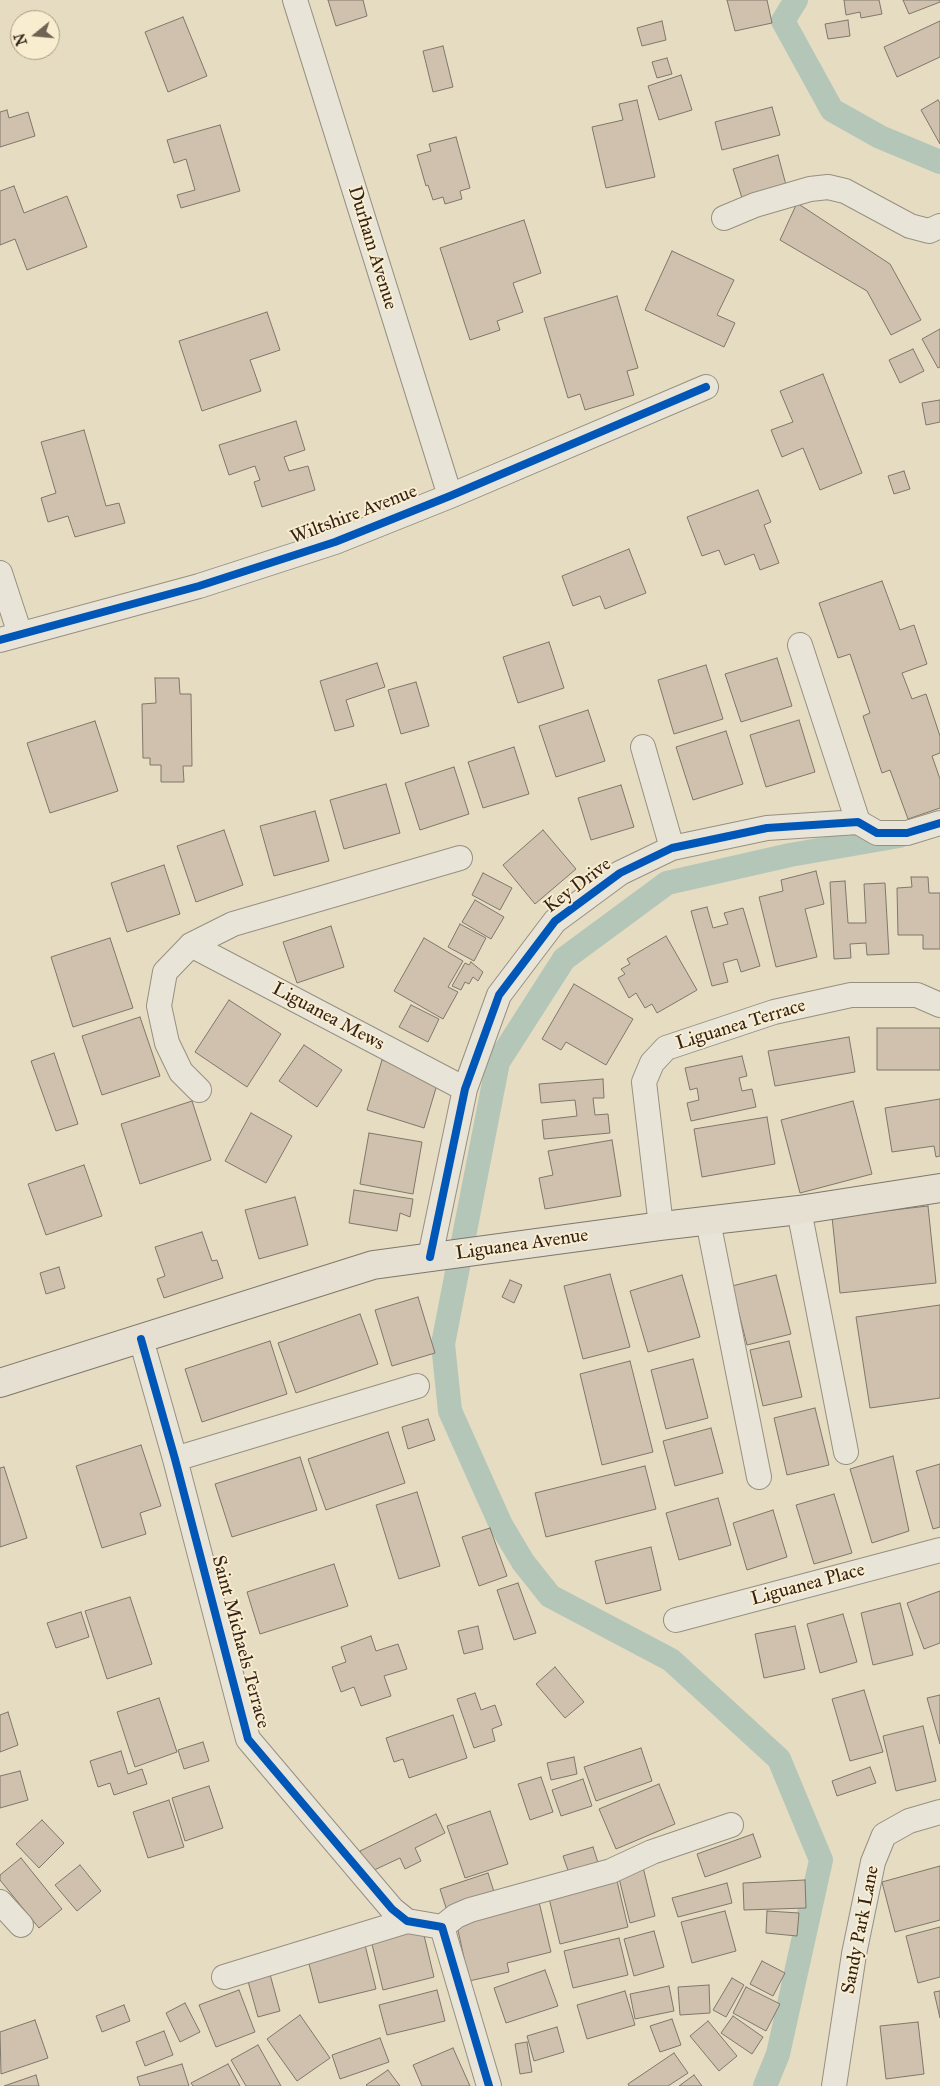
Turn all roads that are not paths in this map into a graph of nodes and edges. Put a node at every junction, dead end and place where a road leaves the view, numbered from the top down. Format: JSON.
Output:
{"nodes":[{"id":1,"x":295,"y":0,"type":"edge"},
{"id":2,"x":724,"y":218,"type":"dead end"},
{"id":3,"x":940,"y":226,"type":"edge"},
{"id":4,"x":706,"y":386,"type":"dead end"},
{"id":5,"x":450,"y":496,"type":"junction"},
{"id":6,"x":0,"y":573,"type":"edge"},
{"id":7,"x":10,"y":637,"type":"edge"},
{"id":8,"x":800,"y":645,"type":"dead end"},
{"id":9,"x":643,"y":746,"type":"dead end"},
{"id":10,"x":858,"y":822,"type":"junction"},
{"id":11,"x":940,"y":823,"type":"edge"},
{"id":12,"x":672,"y":848,"type":"junction"},
{"id":13,"x":460,"y":858,"type":"dead end"},
{"id":14,"x":191,"y":945,"type":"junction"},
{"id":15,"x":940,"y":1005,"type":"edge"},
{"id":16,"x":465,"y":1089,"type":"junction"},
{"id":17,"x":200,"y":1090,"type":"dead end"},
{"id":18,"x":940,"y":1188,"type":"edge"},
{"id":19,"x":799,"y":1210,"type":"junction"},
{"id":20,"x":708,"y":1221,"type":"junction"},
{"id":21,"x":661,"y":1226,"type":"junction"},
{"id":22,"x":435,"y":1256,"type":"junction"},
{"id":23,"x":141,"y":1339,"type":"junction"},
{"id":24,"x":0,"y":1383,"type":"edge"},
{"id":25,"x":417,"y":1386,"type":"dead end"},
{"id":26,"x":846,"y":1452,"type":"dead end"},
{"id":27,"x":175,"y":1459,"type":"junction"},
{"id":28,"x":759,"y":1477,"type":"dead end"},
{"id":29,"x":940,"y":1550,"type":"edge"},
{"id":30,"x":676,"y":1620,"type":"dead end"},
{"id":31,"x":940,"y":1812,"type":"edge"},
{"id":32,"x":731,"y":1825,"type":"dead end"},
{"id":33,"x":0,"y":1902,"type":"edge"},
{"id":34,"x":399,"y":1915,"type":"junction"},
{"id":35,"x":21,"y":1925,"type":"dead end"},
{"id":36,"x":442,"y":1927,"type":"junction"},
{"id":37,"x":224,"y":1978,"type":"dead end"},
{"id":38,"x":490,"y":2086,"type":"edge"},
{"id":39,"x":834,"y":2086,"type":"edge"}],
"edges":[{"from":1,"to":5,"type":"street","name":"Durham Avenue"},
{"from":2,"to":3,"type":"street"},
{"from":4,"to":5,"type":"street","name":"Wiltshire Avenue"},
{"from":5,"to":7,"type":"street","name":"Wiltshire Avenue"},
{"from":6,"to":7,"type":"street"},
{"from":8,"to":10,"type":"street"},
{"from":9,"to":12,"type":"street"},
{"from":10,"to":11,"type":"street","name":"Key Drive"},
{"from":10,"to":12,"type":"street","name":"Key Drive"},
{"from":12,"to":16,"type":"street","name":"Key Drive"},
{"from":13,"to":14,"type":"street"},
{"from":14,"to":16,"type":"street","name":"Liguanea Mews"},
{"from":14,"to":17,"type":"street"},
{"from":15,"to":21,"type":"street","name":"Liguanea Terrace"},
{"from":16,"to":22,"type":"street","name":"Key Drive"},
{"from":18,"to":19,"type":"main road","name":"Liguanea Avenue"},
{"from":19,"to":20,"type":"main road","name":"Liguanea Avenue"},
{"from":19,"to":26,"type":"street"},
{"from":20,"to":21,"type":"main road","name":"Liguanea Avenue"},
{"from":20,"to":28,"type":"street"},
{"from":21,"to":22,"type":"main road","name":"Liguanea Avenue"},
{"from":22,"to":23,"type":"main road","name":"Liguanea Avenue"},
{"from":23,"to":24,"type":"main road","name":"Liguanea Avenue"},
{"from":23,"to":27,"type":"street","name":"Saint Michaels Terrace"},
{"from":25,"to":27,"type":"street"},
{"from":27,"to":34,"type":"street","name":"Saint Michaels Terrace"},
{"from":29,"to":30,"type":"street","name":"Liguanea Place"},
{"from":31,"to":39,"type":"street","name":"Sandy Park Lane"},
{"from":32,"to":36,"type":"street"},
{"from":33,"to":35,"type":"street"},
{"from":34,"to":36,"type":"street"},
{"from":34,"to":37,"type":"street"},
{"from":36,"to":38,"type":"street"}]}
